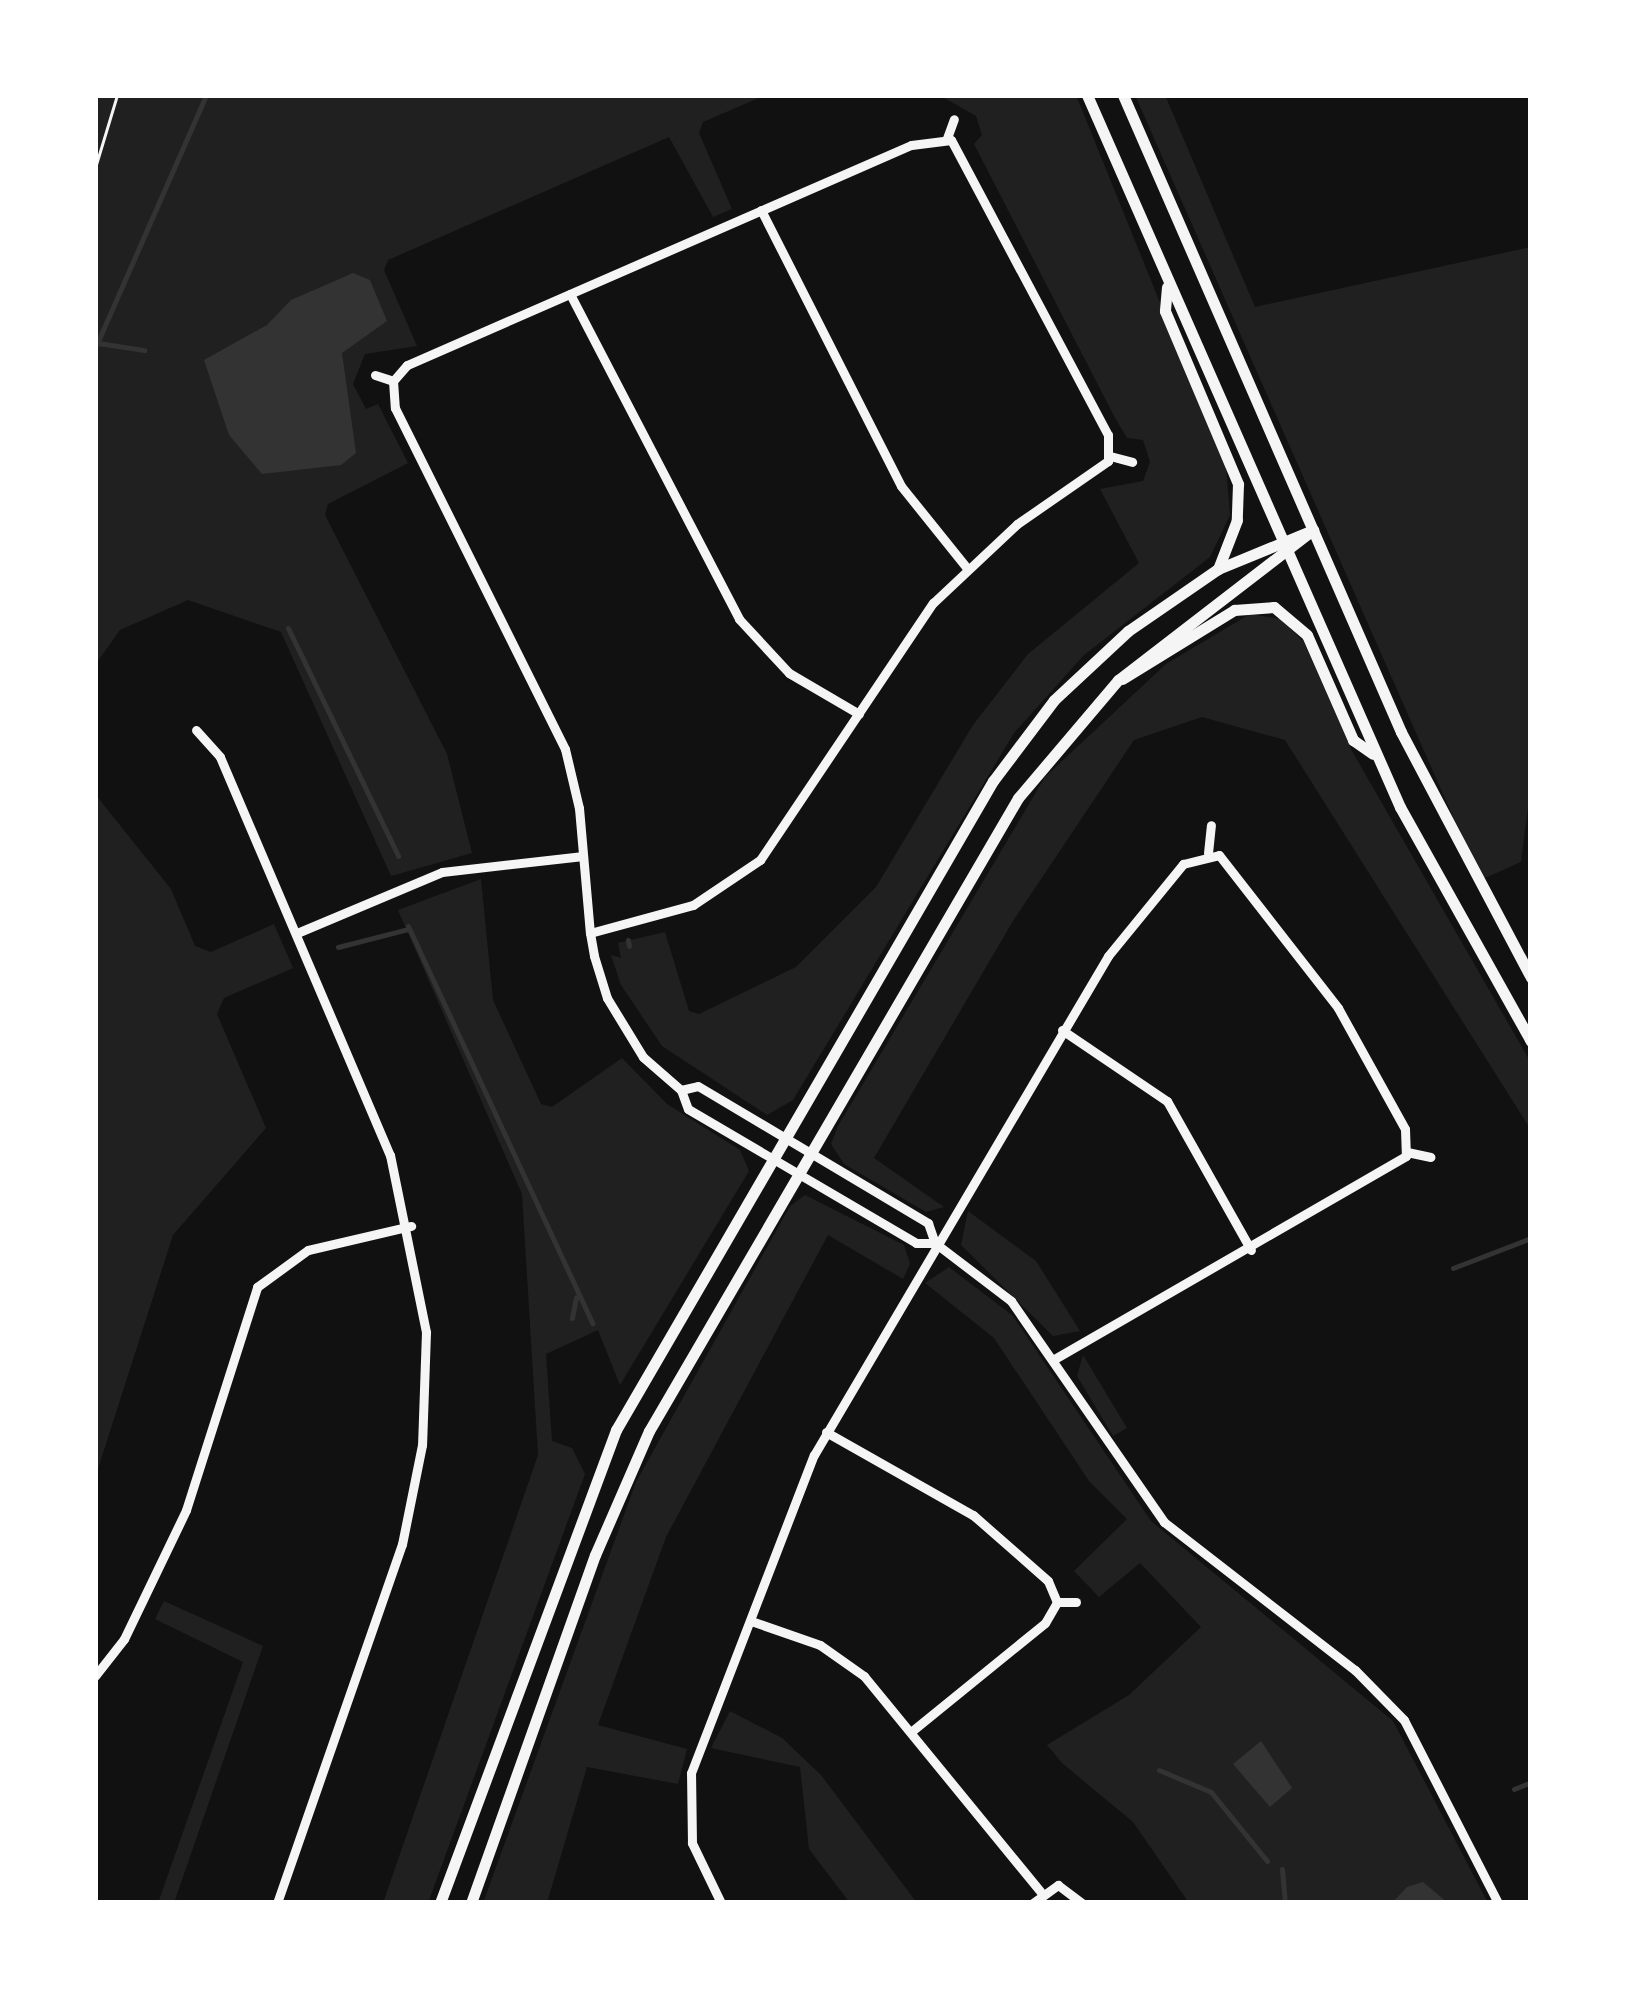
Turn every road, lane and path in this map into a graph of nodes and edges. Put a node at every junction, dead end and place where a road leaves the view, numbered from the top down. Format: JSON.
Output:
{"nodes":[{"id":1,"x":118,"y":95,"type":"edge"},
{"id":2,"x":1087,"y":95,"type":"edge"},
{"id":3,"x":1124,"y":95,"type":"edge"},
{"id":4,"x":954,"y":120,"type":"dead end"},
{"id":5,"x":947,"y":138,"type":"junction"},
{"id":6,"x":95,"y":168,"type":"edge"},
{"id":7,"x":761,"y":210,"type":"junction"},
{"id":8,"x":1168,"y":283,"type":"junction"},
{"id":9,"x":570,"y":294,"type":"junction"},
{"id":10,"x":375,"y":376,"type":"dead end"},
{"id":11,"x":392,"y":381,"type":"junction"},
{"id":12,"x":1110,"y":456,"type":"junction"},
{"id":13,"x":1132,"y":462,"type":"dead end"},
{"id":14,"x":1313,"y":530,"type":"junction"},
{"id":15,"x":1279,"y":536,"type":"junction"},
{"id":16,"x":1288,"y":558,"type":"junction"},
{"id":17,"x":966,"y":568,"type":"junction"},
{"id":18,"x":1218,"y":568,"type":"junction"},
{"id":19,"x":1118,"y":680,"type":"junction"},
{"id":20,"x":858,"y":714,"type":"junction"},
{"id":21,"x":196,"y":730,"type":"dead end"},
{"id":22,"x":1376,"y":756,"type":"junction"},
{"id":23,"x":1211,"y":825,"type":"dead end"},
{"id":24,"x":1208,"y":853,"type":"junction"},
{"id":25,"x":583,"y":856,"type":"junction"},
{"id":26,"x":590,"y":933,"type":"junction"},
{"id":27,"x":297,"y":934,"type":"junction"},
{"id":28,"x":1531,"y":978,"type":"edge"},
{"id":29,"x":1062,"y":1030,"type":"junction"},
{"id":30,"x":1531,"y":1041,"type":"edge"},
{"id":31,"x":681,"y":1090,"type":"junction"},
{"id":32,"x":784,"y":1136,"type":"junction"},
{"id":33,"x":809,"y":1152,"type":"junction"},
{"id":34,"x":1407,"y":1152,"type":"junction"},
{"id":35,"x":772,"y":1157,"type":"junction"},
{"id":36,"x":1430,"y":1157,"type":"dead end"},
{"id":37,"x":797,"y":1172,"type":"junction"},
{"id":38,"x":411,"y":1226,"type":"junction"},
{"id":39,"x":935,"y":1243,"type":"junction"},
{"id":40,"x":1251,"y":1250,"type":"junction"},
{"id":41,"x":1055,"y":1358,"type":"junction"},
{"id":42,"x":826,"y":1432,"type":"junction"},
{"id":43,"x":1057,"y":1602,"type":"junction"},
{"id":44,"x":1076,"y":1602,"type":"dead end"},
{"id":45,"x":754,"y":1622,"type":"junction"},
{"id":46,"x":95,"y":1676,"type":"edge"},
{"id":47,"x":912,"y":1732,"type":"junction"},
{"id":48,"x":1040,"y":1891,"type":"junction"},
{"id":49,"x":278,"y":1903,"type":"edge"},
{"id":50,"x":440,"y":1903,"type":"edge"},
{"id":51,"x":472,"y":1903,"type":"edge"},
{"id":52,"x":722,"y":1903,"type":"edge"},
{"id":53,"x":1033,"y":1903,"type":"edge"},
{"id":54,"x":1082,"y":1903,"type":"edge"},
{"id":55,"x":1498,"y":1903,"type":"edge"}],
"edges":[{"from":1,"to":6,"type":"path"},
{"from":2,"to":8,"type":"main road"},
{"from":3,"to":14,"type":"main road"},
{"from":4,"to":5,"type":"street"},
{"from":5,"to":7,"type":"street"},
{"from":5,"to":12,"type":"street"},
{"from":7,"to":9,"type":"street"},
{"from":7,"to":17,"type":"street"},
{"from":8,"to":15,"type":"main road"},
{"from":8,"to":18,"type":"main road"},
{"from":9,"to":11,"type":"street"},
{"from":9,"to":20,"type":"street"},
{"from":10,"to":11,"type":"street"},
{"from":11,"to":25,"type":"street"},
{"from":12,"to":13,"type":"street"},
{"from":12,"to":17,"type":"street"},
{"from":14,"to":15,"type":"main road"},
{"from":14,"to":16,"type":"main road"},
{"from":14,"to":28,"type":"main road"},
{"from":15,"to":16,"type":"main road"},
{"from":15,"to":18,"type":"main road"},
{"from":16,"to":19,"type":"main road"},
{"from":16,"to":22,"type":"main road"},
{"from":17,"to":20,"type":"street"},
{"from":18,"to":32,"type":"main road"},
{"from":19,"to":22,"type":"main road"},
{"from":19,"to":33,"type":"main road"},
{"from":20,"to":26,"type":"street"},
{"from":21,"to":27,"type":"street"},
{"from":22,"to":30,"type":"main road"},
{"from":23,"to":24,"type":"street"},
{"from":24,"to":29,"type":"street"},
{"from":24,"to":34,"type":"street"},
{"from":25,"to":26,"type":"street"},
{"from":25,"to":27,"type":"street"},
{"from":26,"to":31,"type":"street"},
{"from":27,"to":38,"type":"street"},
{"from":29,"to":39,"type":"street"},
{"from":29,"to":40,"type":"street"},
{"from":31,"to":32,"type":"street"},
{"from":31,"to":35,"type":"street"},
{"from":32,"to":33,"type":"street"},
{"from":32,"to":35,"type":"main road"},
{"from":33,"to":37,"type":"main road"},
{"from":33,"to":39,"type":"street"},
{"from":34,"to":36,"type":"street"},
{"from":34,"to":40,"type":"street"},
{"from":35,"to":37,"type":"street"},
{"from":35,"to":50,"type":"main road"},
{"from":37,"to":39,"type":"street"},
{"from":37,"to":51,"type":"main road"},
{"from":38,"to":46,"type":"street"},
{"from":38,"to":49,"type":"street"},
{"from":39,"to":41,"type":"street"},
{"from":39,"to":42,"type":"street"},
{"from":40,"to":41,"type":"street"},
{"from":41,"to":55,"type":"street"},
{"from":42,"to":43,"type":"street"},
{"from":42,"to":45,"type":"street"},
{"from":43,"to":44,"type":"street"},
{"from":43,"to":47,"type":"street"},
{"from":45,"to":47,"type":"street"},
{"from":45,"to":52,"type":"street"},
{"from":47,"to":48,"type":"street"},
{"from":48,"to":53,"type":"street"},
{"from":48,"to":54,"type":"street"}]}
